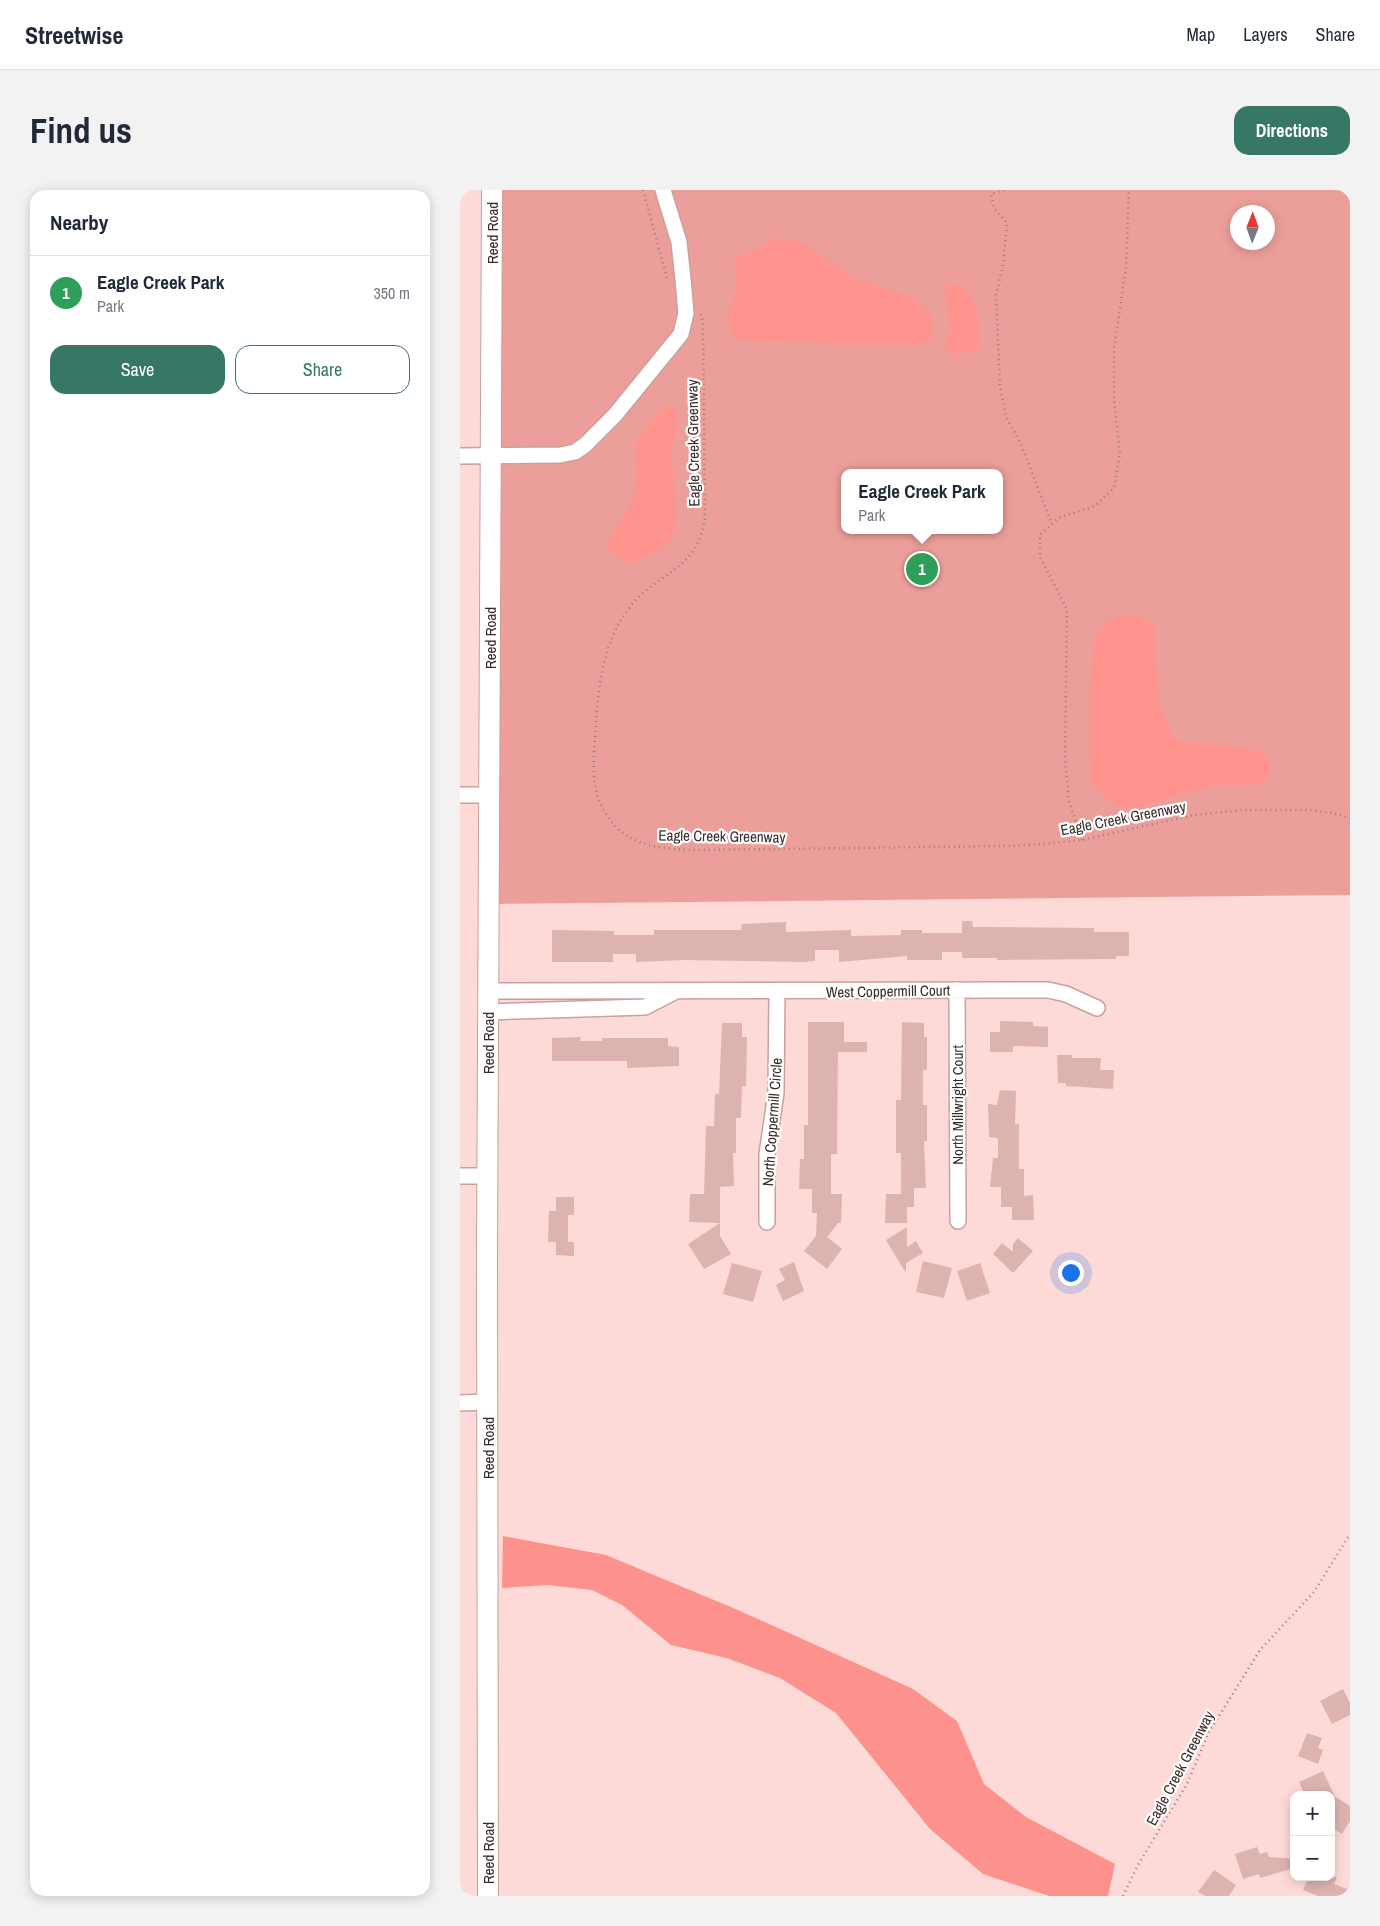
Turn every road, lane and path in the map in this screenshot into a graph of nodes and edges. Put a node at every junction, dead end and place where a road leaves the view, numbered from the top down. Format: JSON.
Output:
{"nodes":[{"id":1,"x":492,"y":190,"type":"edge"},
{"id":2,"x":643,"y":190,"type":"edge"},
{"id":3,"x":663,"y":190,"type":"edge"},
{"id":4,"x":1004,"y":190,"type":"edge"},
{"id":5,"x":1129,"y":190,"type":"edge"},
{"id":6,"x":669,"y":285,"type":"dead end"},
{"id":7,"x":685,"y":304,"type":"junction"},
{"id":8,"x":460,"y":456,"type":"edge"},
{"id":9,"x":491,"y":456,"type":"junction"},
{"id":10,"x":1052,"y":524,"type":"junction"},
{"id":11,"x":460,"y":795,"type":"edge"},
{"id":12,"x":490,"y":795,"type":"junction"},
{"id":13,"x":1350,"y":818,"type":"edge"},
{"id":14,"x":1082,"y":840,"type":"junction"},
{"id":15,"x":489,"y":990,"type":"junction"},
{"id":16,"x":957,"y":990,"type":"junction"},
{"id":17,"x":676,"y":991,"type":"junction"},
{"id":18,"x":777,"y":992,"type":"junction"},
{"id":19,"x":1097,"y":1008,"type":"dead end"},
{"id":20,"x":488,"y":1012,"type":"junction"},
{"id":21,"x":460,"y":1176,"type":"edge"},
{"id":22,"x":488,"y":1176,"type":"junction"},
{"id":23,"x":958,"y":1221,"type":"dead end"},
{"id":24,"x":767,"y":1222,"type":"dead end"},
{"id":25,"x":488,"y":1402,"type":"junction"},
{"id":26,"x":460,"y":1403,"type":"edge"},
{"id":27,"x":1350,"y":1534,"type":"edge"},
{"id":28,"x":488,"y":1896,"type":"edge"},
{"id":29,"x":1123,"y":1896,"type":"edge"}],
"edges":[{"from":1,"to":9,"type":"main road","name":"Reed Road"},
{"from":2,"to":6,"type":"path"},
{"from":3,"to":7,"type":"street"},
{"from":4,"to":10,"type":"path"},
{"from":5,"to":10,"type":"path"},
{"from":7,"to":9,"type":"street"},
{"from":7,"to":14,"type":"path","name":"Eagle Creek Greenway"},
{"from":8,"to":9,"type":"street"},
{"from":9,"to":12,"type":"main road","name":"Reed Road"},
{"from":10,"to":14,"type":"path"},
{"from":11,"to":12,"type":"street"},
{"from":12,"to":15,"type":"main road","name":"Reed Road"},
{"from":13,"to":14,"type":"path","name":"Eagle Creek Greenway"},
{"from":15,"to":17,"type":"street","name":"West Coppermill Court"},
{"from":15,"to":20,"type":"main road","name":"Reed Road"},
{"from":16,"to":18,"type":"street","name":"West Coppermill Court"},
{"from":16,"to":19,"type":"street","name":"West Coppermill Court"},
{"from":16,"to":23,"type":"street","name":"North Millwright Court"},
{"from":17,"to":18,"type":"street","name":"West Coppermill Court"},
{"from":17,"to":20,"type":"street","name":"West Coppermill Court"},
{"from":18,"to":24,"type":"street","name":"North Coppermill Circle"},
{"from":20,"to":22,"type":"main road","name":"Reed Road"},
{"from":21,"to":22,"type":"street"},
{"from":22,"to":25,"type":"main road","name":"Reed Road"},
{"from":25,"to":26,"type":"street"},
{"from":25,"to":28,"type":"main road","name":"Reed Road"},
{"from":27,"to":29,"type":"path","name":"Eagle Creek Greenway"}]}
